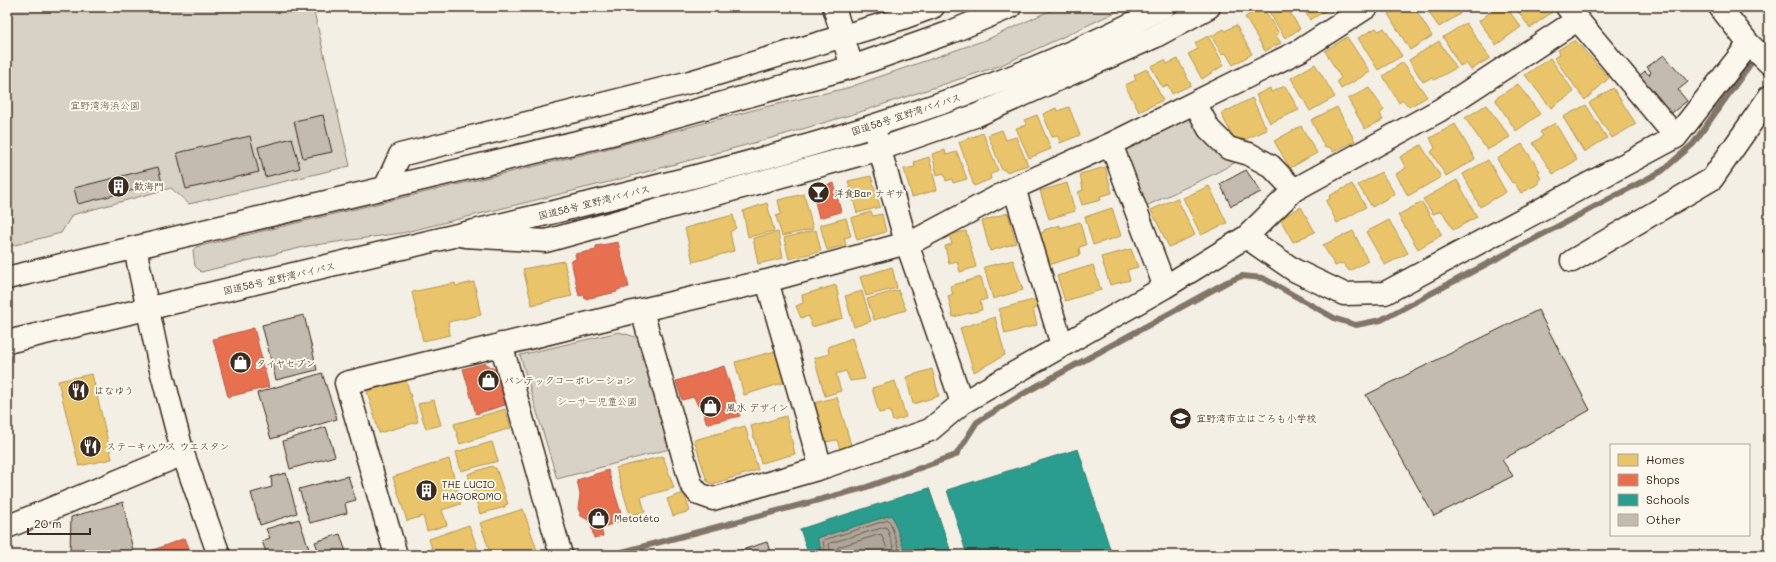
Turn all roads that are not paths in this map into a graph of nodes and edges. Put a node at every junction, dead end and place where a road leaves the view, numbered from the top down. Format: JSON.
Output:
{"nodes":[{"id":1,"x":834,"y":7,"type":"edge"},
{"id":2,"x":933,"y":7,"type":"edge"},
{"id":3,"x":1010,"y":7,"type":"edge"},
{"id":4,"x":1164,"y":7,"type":"edge"},
{"id":5,"x":1209,"y":7,"type":"edge"},
{"id":6,"x":1367,"y":7,"type":"edge"},
{"id":7,"x":1720,"y":7,"type":"edge"},
{"id":8,"x":1572,"y":14,"type":"edge"},
{"id":9,"x":842,"y":37,"type":"junction"},
{"id":10,"x":1749,"y":44,"type":"junction"},
{"id":11,"x":1769,"y":63,"type":"edge"},
{"id":12,"x":852,"y":67,"type":"junction"},
{"id":13,"x":1769,"y":97,"type":"edge"},
{"id":14,"x":1195,"y":103,"type":"junction"},
{"id":15,"x":873,"y":125,"type":"junction"},
{"id":16,"x":1676,"y":137,"type":"junction"},
{"id":17,"x":1111,"y":144,"type":"junction"},
{"id":18,"x":880,"y":149,"type":"junction"},
{"id":19,"x":385,"y":188,"type":"junction"},
{"id":20,"x":1014,"y":188,"type":"junction"},
{"id":21,"x":1294,"y":190,"type":"junction"},
{"id":22,"x":458,"y":235,"type":"junction"},
{"id":23,"x":1246,"y":237,"type":"junction"},
{"id":24,"x":907,"y":243,"type":"junction"},
{"id":25,"x":134,"y":248,"type":"junction"},
{"id":26,"x":1572,"y":261,"type":"dead end"},
{"id":27,"x":7,"y":278,"type":"edge"},
{"id":28,"x":767,"y":281,"type":"junction"},
{"id":29,"x":1165,"y":287,"type":"junction"},
{"id":30,"x":147,"y":309,"type":"junction"},
{"id":31,"x":642,"y":311,"type":"junction"},
{"id":32,"x":7,"y":342,"type":"edge"},
{"id":33,"x":501,"y":344,"type":"junction"},
{"id":34,"x":1062,"y":346,"type":"junction"},
{"id":35,"x":962,"y":403,"type":"junction"},
{"id":36,"x":183,"y":454,"type":"junction"},
{"id":37,"x":821,"y":468,"type":"junction"},
{"id":38,"x":7,"y":527,"type":"edge"},
{"id":39,"x":219,"y":555,"type":"edge"},
{"id":40,"x":396,"y":555,"type":"edge"},
{"id":41,"x":561,"y":555,"type":"edge"}],
"edges":[{"from":1,"to":9,"type":"main road"},
{"from":2,"to":9,"type":"main road"},
{"from":3,"to":12,"type":"main road"},
{"from":4,"to":15,"type":"main road","name":"国道58号 宜野湾バイパス"},
{"from":5,"to":18,"type":"main road"},
{"from":6,"to":14,"type":"main road"},
{"from":7,"to":10,"type":"main road"},
{"from":8,"to":16,"type":"main road"},
{"from":8,"to":21,"type":"main road"},
{"from":9,"to":12,"type":"main road"},
{"from":9,"to":19,"type":"main road"},
{"from":10,"to":11,"type":"main road"},
{"from":10,"to":16,"type":"main road"},
{"from":12,"to":19,"type":"main road"},
{"from":13,"to":26,"type":"main road"},
{"from":14,"to":17,"type":"main road"},
{"from":14,"to":21,"type":"main road"},
{"from":15,"to":18,"type":"main road"},
{"from":15,"to":22,"type":"main road","name":"国道58号 宜野湾バイパス"},
{"from":16,"to":23,"type":"main road"},
{"from":17,"to":20,"type":"main road"},
{"from":17,"to":29,"type":"main road"},
{"from":18,"to":22,"type":"main road"},
{"from":18,"to":24,"type":"main road"},
{"from":19,"to":25,"type":"main road"},
{"from":20,"to":24,"type":"main road"},
{"from":20,"to":34,"type":"main road"},
{"from":21,"to":23,"type":"main road"},
{"from":22,"to":30,"type":"main road","name":"国道58号 宜野湾バイパス"},
{"from":23,"to":29,"type":"main road"},
{"from":24,"to":28,"type":"main road"},
{"from":24,"to":35,"type":"main road"},
{"from":25,"to":27,"type":"main road"},
{"from":25,"to":30,"type":"main road"},
{"from":28,"to":31,"type":"main road"},
{"from":28,"to":37,"type":"main road"},
{"from":29,"to":34,"type":"main road"},
{"from":30,"to":32,"type":"main road","name":"国道58号 宜野湾バイパス"},
{"from":30,"to":36,"type":"main road"},
{"from":31,"to":33,"type":"main road"},
{"from":31,"to":37,"type":"main road"},
{"from":33,"to":40,"type":"main road"},
{"from":33,"to":41,"type":"main road"},
{"from":34,"to":35,"type":"main road"},
{"from":35,"to":37,"type":"main road"},
{"from":36,"to":38,"type":"main road"},
{"from":36,"to":39,"type":"main road"}]}
